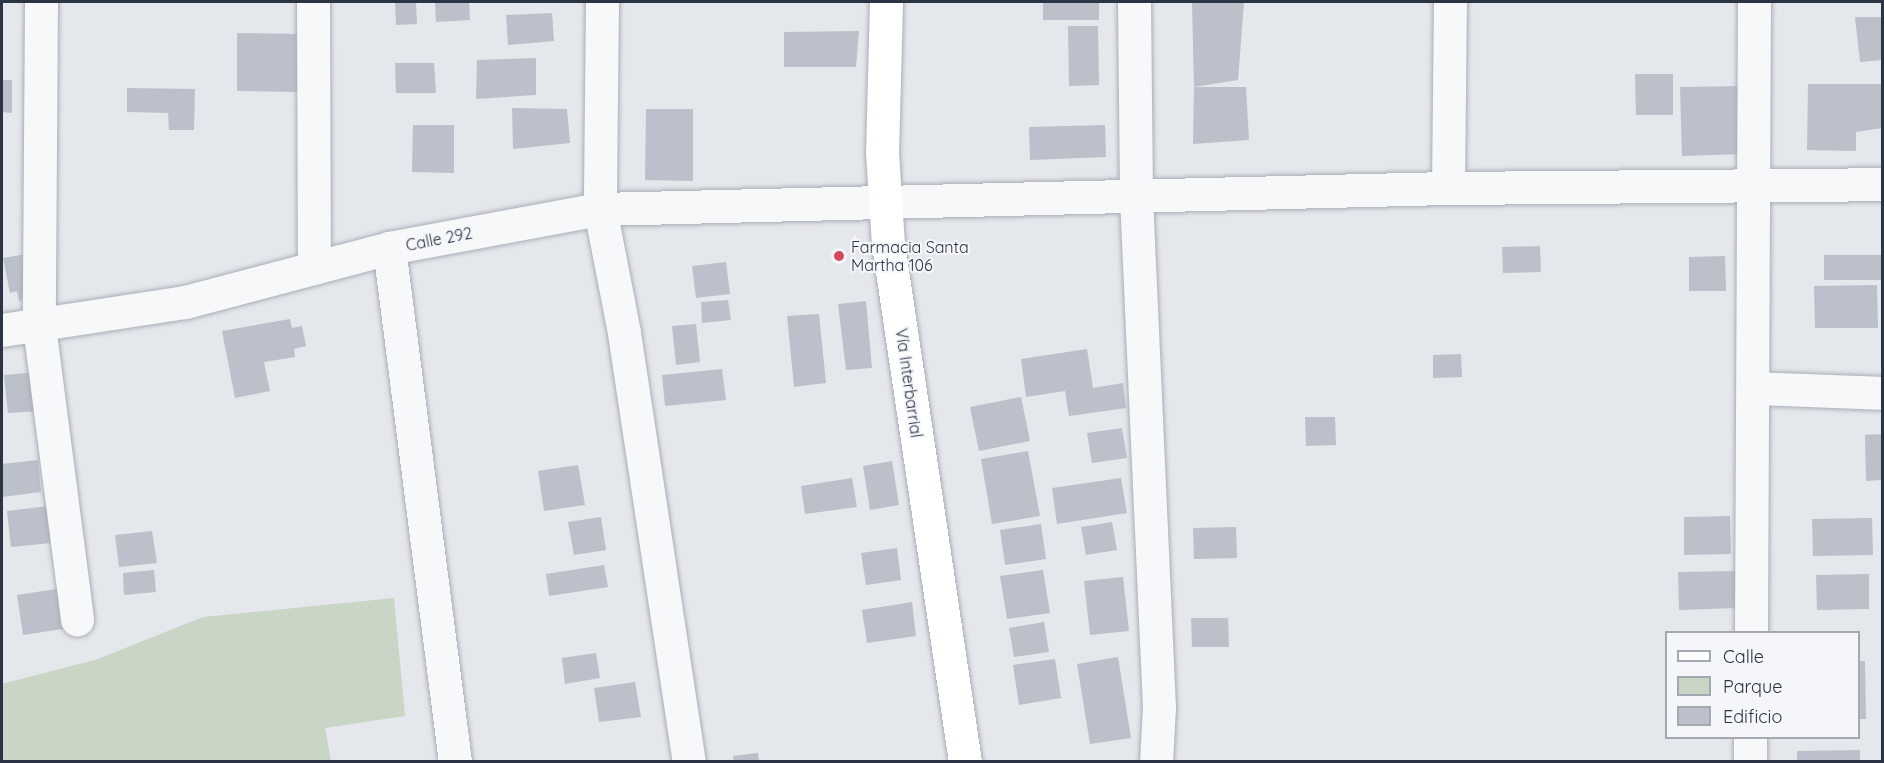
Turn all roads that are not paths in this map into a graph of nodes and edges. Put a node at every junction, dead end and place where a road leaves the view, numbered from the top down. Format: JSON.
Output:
{"nodes":[{"id":1,"x":41,"y":2,"type":"edge"},
{"id":2,"x":313,"y":2,"type":"edge"},
{"id":3,"x":602,"y":2,"type":"edge"},
{"id":4,"x":886,"y":2,"type":"edge"},
{"id":5,"x":1134,"y":2,"type":"edge"},
{"id":6,"x":1450,"y":2,"type":"edge"},
{"id":7,"x":1754,"y":2,"type":"edge"},
{"id":8,"x":1750,"y":184,"type":"junction"},
{"id":9,"x":1882,"y":184,"type":"edge"},
{"id":10,"x":1448,"y":188,"type":"junction"},
{"id":11,"x":1136,"y":197,"type":"junction"},
{"id":12,"x":885,"y":203,"type":"junction"},
{"id":13,"x":600,"y":209,"type":"junction"},
{"id":14,"x":389,"y":248,"type":"junction"},
{"id":15,"x":314,"y":268,"type":"junction"},
{"id":16,"x":39,"y":326,"type":"junction"},
{"id":17,"x":2,"y":330,"type":"edge"},
{"id":18,"x":1754,"y":388,"type":"junction"},
{"id":19,"x":1882,"y":393,"type":"edge"},
{"id":20,"x":77,"y":620,"type":"dead end"},
{"id":21,"x":1751,"y":631,"type":"edge"},
{"id":22,"x":1750,"y":739,"type":"edge"},
{"id":23,"x":455,"y":762,"type":"edge"},
{"id":24,"x":688,"y":762,"type":"edge"},
{"id":25,"x":965,"y":762,"type":"edge"},
{"id":26,"x":1156,"y":762,"type":"edge"},
{"id":27,"x":1750,"y":762,"type":"edge"}],
"edges":[{"from":1,"to":16,"type":"street"},
{"from":2,"to":15,"type":"street"},
{"from":3,"to":13,"type":"street"},
{"from":4,"to":12,"type":"main road","name":"Vía Interbarrial"},
{"from":5,"to":11,"type":"street"},
{"from":6,"to":10,"type":"street"},
{"from":7,"to":8,"type":"street"},
{"from":8,"to":9,"type":"street","name":"Calle 292"},
{"from":8,"to":10,"type":"street","name":"Calle 292"},
{"from":8,"to":18,"type":"street"},
{"from":10,"to":11,"type":"street","name":"Calle 292"},
{"from":11,"to":12,"type":"street","name":"Calle 292"},
{"from":11,"to":26,"type":"street"},
{"from":12,"to":13,"type":"street","name":"Calle 292"},
{"from":12,"to":25,"type":"main road","name":"Vía Interbarrial"},
{"from":13,"to":14,"type":"street","name":"Calle 292"},
{"from":13,"to":24,"type":"street"},
{"from":14,"to":15,"type":"street","name":"Calle 292"},
{"from":14,"to":23,"type":"street"},
{"from":15,"to":16,"type":"street","name":"Calle 292"},
{"from":16,"to":17,"type":"street","name":"Calle 292"},
{"from":16,"to":20,"type":"street"},
{"from":18,"to":19,"type":"street"},
{"from":18,"to":21,"type":"street"},
{"from":22,"to":27,"type":"street"}]}
